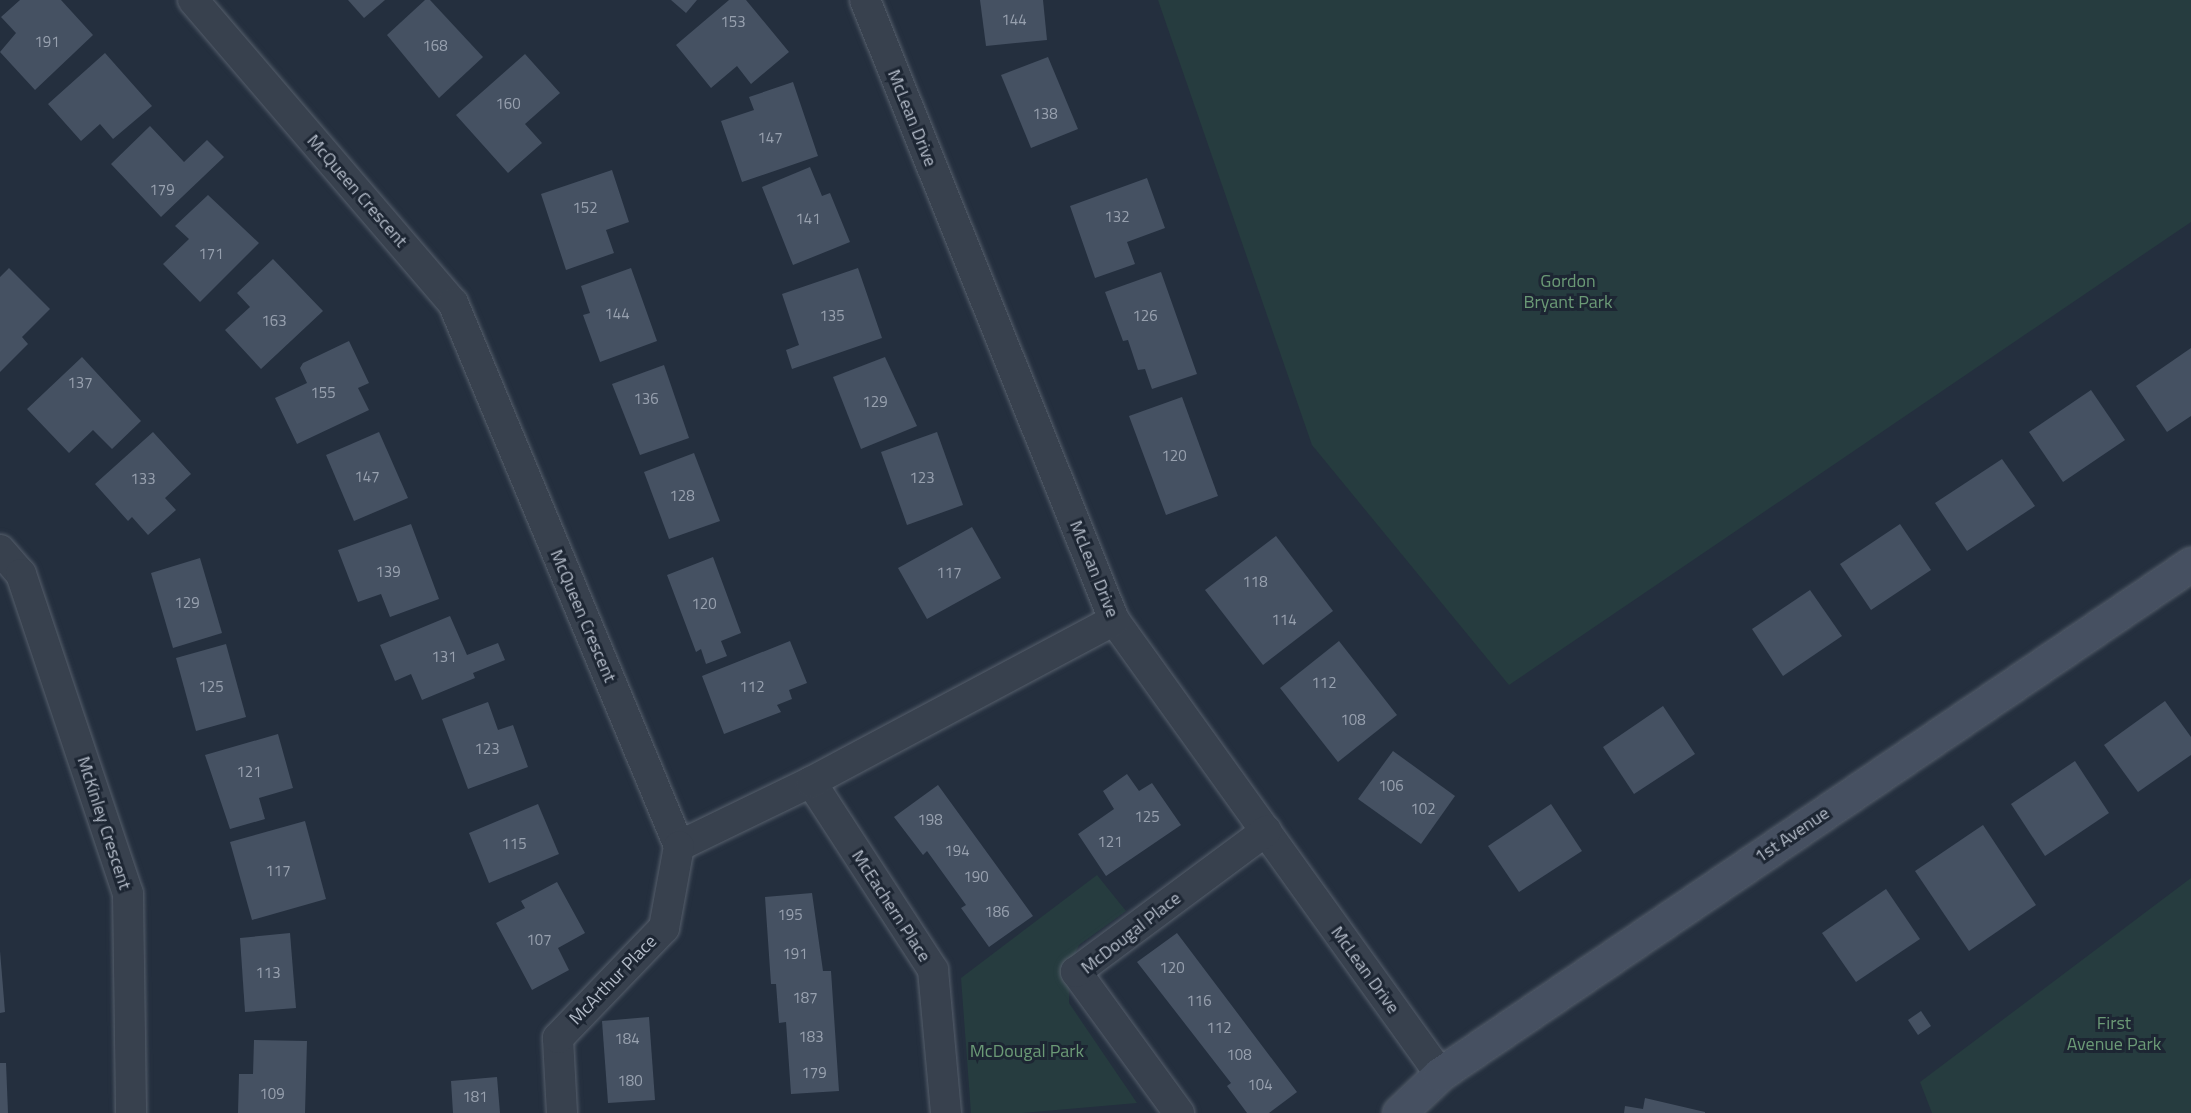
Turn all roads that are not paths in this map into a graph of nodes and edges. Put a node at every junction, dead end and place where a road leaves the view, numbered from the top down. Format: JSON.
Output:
{"nodes":[{"id":1,"x":193,"y":0,"type":"edge"},
{"id":2,"x":865,"y":0,"type":"edge"},
{"id":3,"x":0,"y":550,"type":"edge"},
{"id":4,"x":2191,"y":564,"type":"edge"},
{"id":5,"x":1114,"y":620,"type":"junction"},
{"id":6,"x":811,"y":782,"type":"junction"},
{"id":7,"x":1266,"y":831,"type":"junction"},
{"id":8,"x":679,"y":846,"type":"junction"},
{"id":9,"x":1440,"y":1074,"type":"junction"},
{"id":10,"x":131,"y":1113,"type":"edge"},
{"id":11,"x":562,"y":1113,"type":"edge"},
{"id":12,"x":946,"y":1113,"type":"edge"},
{"id":13,"x":1179,"y":1113,"type":"edge"},
{"id":14,"x":1399,"y":1113,"type":"edge"}],
"edges":[{"from":1,"to":8,"type":"street","name":"McQueen Crescent"},
{"from":2,"to":5,"type":"street","name":"McLean Drive"},
{"from":3,"to":10,"type":"street","name":"McKinley Crescent"},
{"from":4,"to":9,"type":"street","name":"1st Avenue"},
{"from":5,"to":6,"type":"street"},
{"from":5,"to":7,"type":"street","name":"McLean Drive"},
{"from":6,"to":8,"type":"street"},
{"from":6,"to":12,"type":"street","name":"McEachern Place"},
{"from":7,"to":9,"type":"street","name":"McLean Drive"},
{"from":7,"to":13,"type":"street","name":"McDougal Place"},
{"from":8,"to":11,"type":"street","name":"McArthur Place"},
{"from":9,"to":14,"type":"street","name":"1st Avenue"}]}
